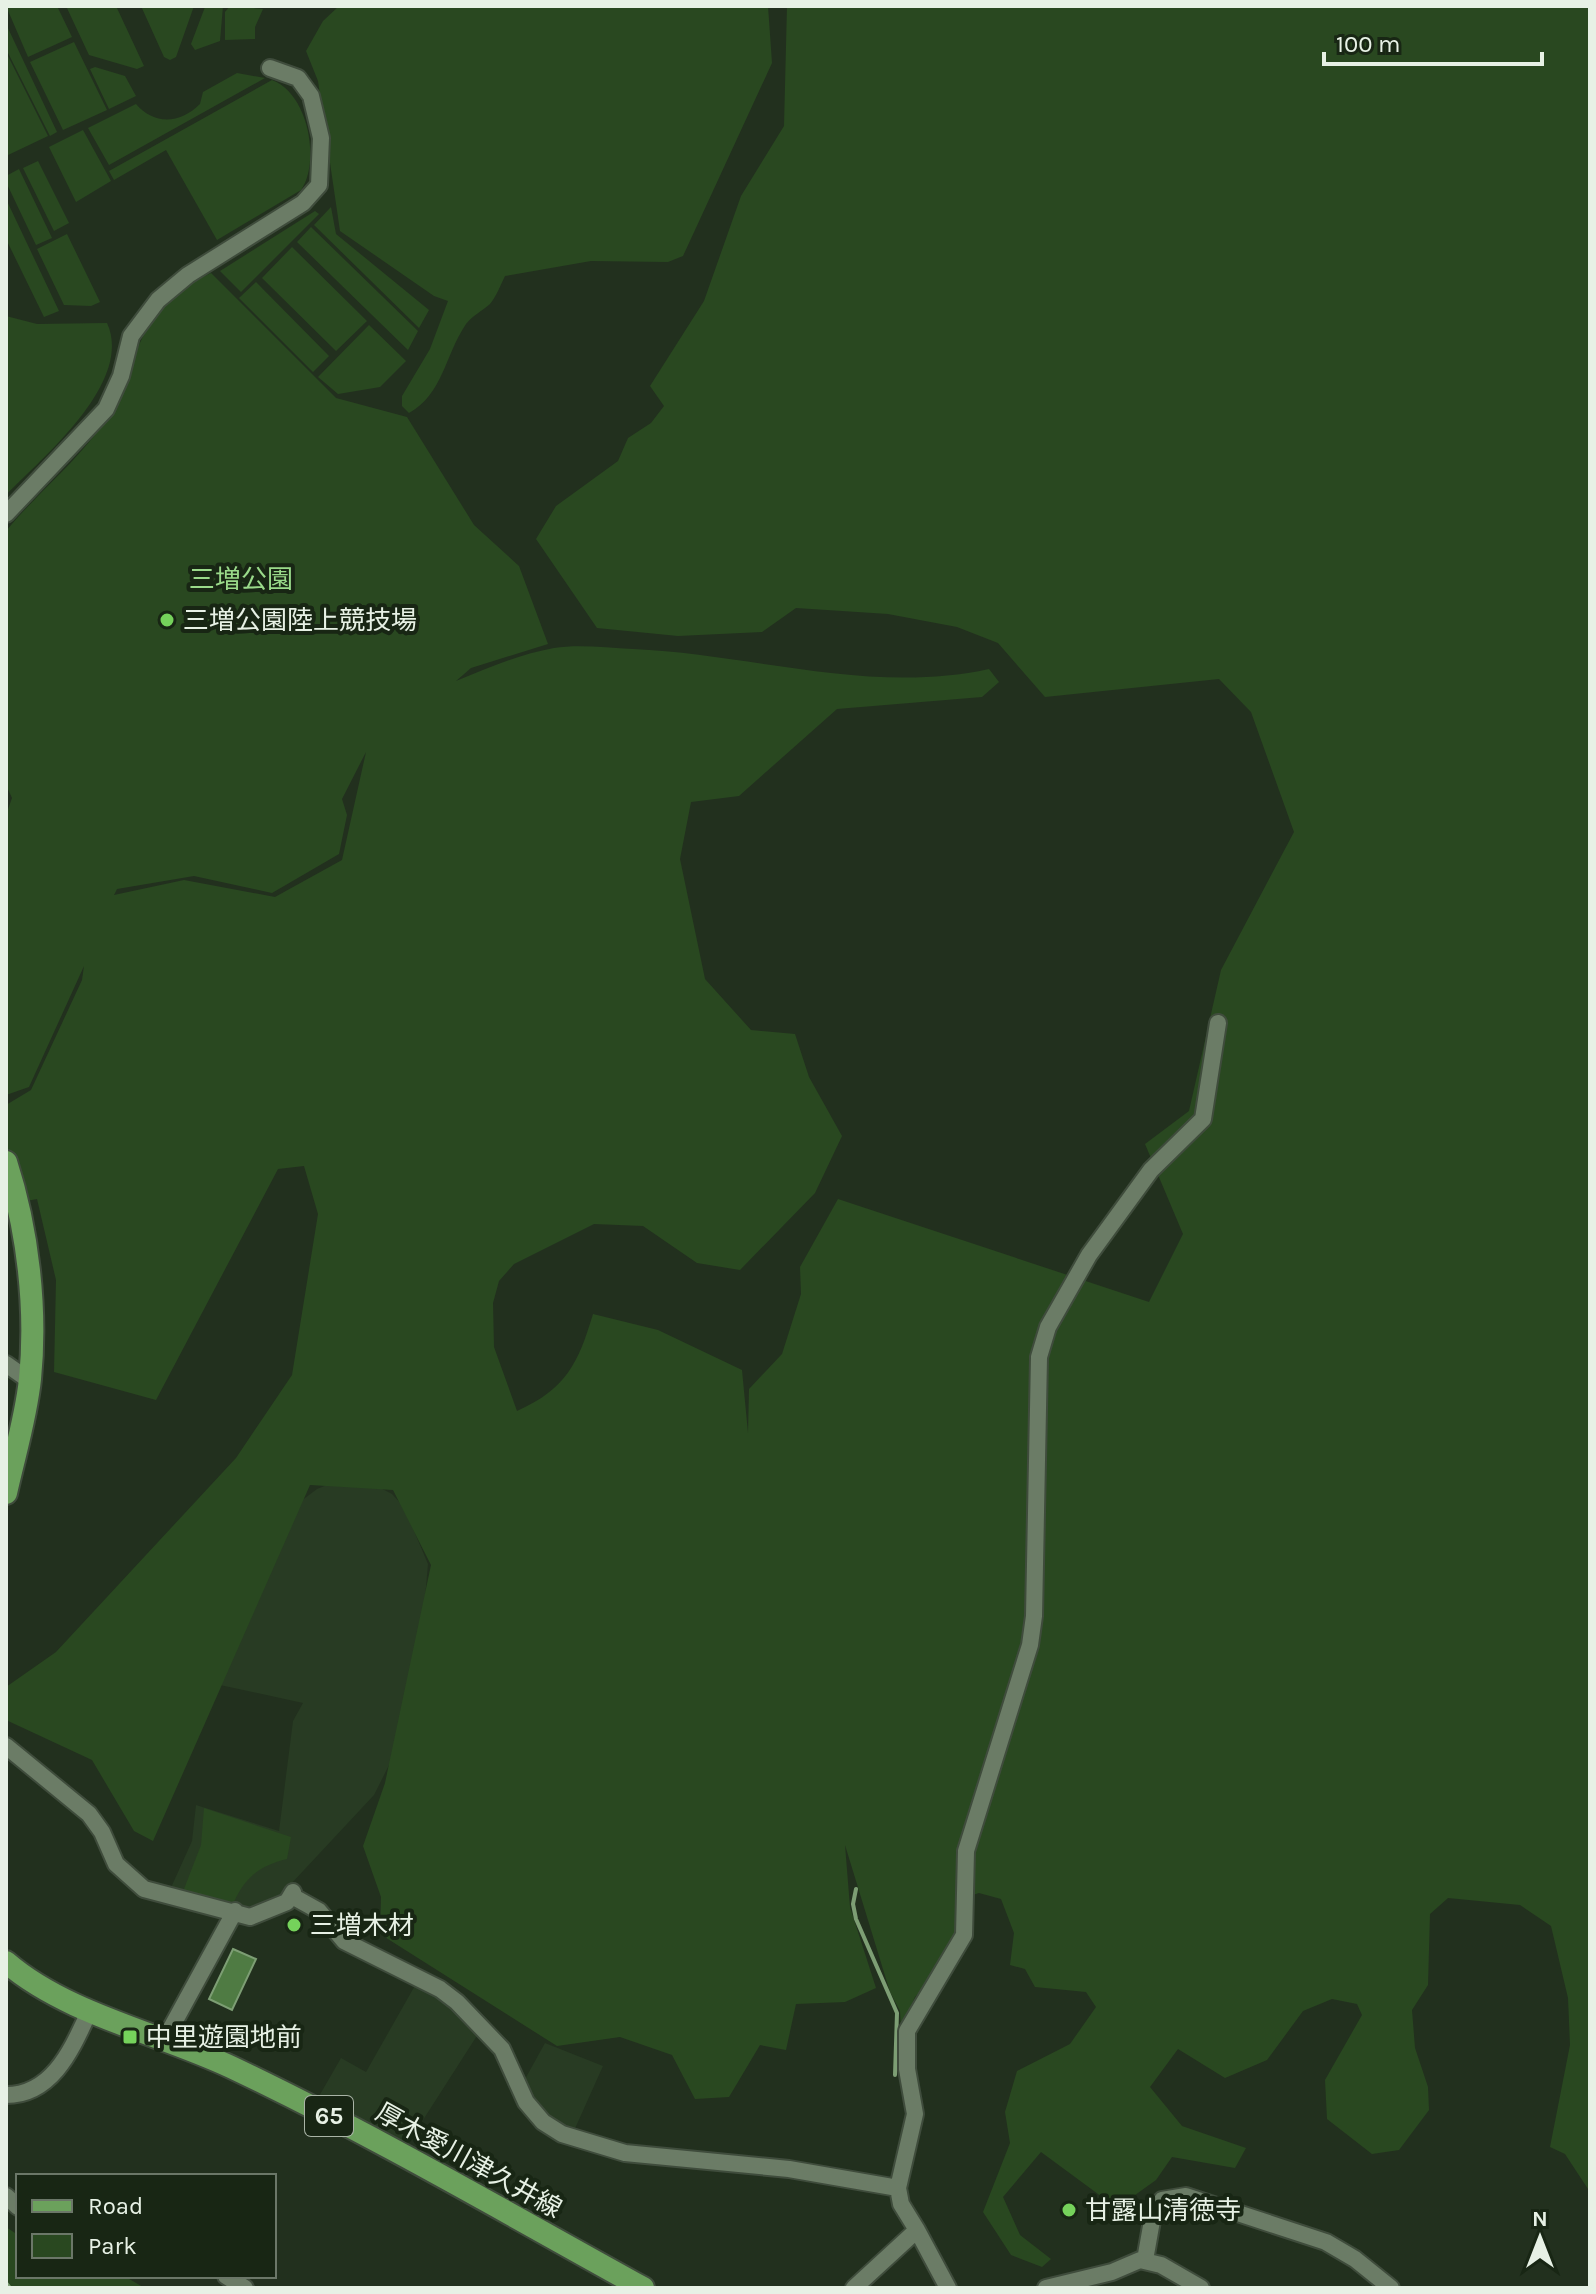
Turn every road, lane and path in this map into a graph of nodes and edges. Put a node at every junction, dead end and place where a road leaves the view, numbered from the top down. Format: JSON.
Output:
{"nodes":[{"id":1,"x":270,"y":68,"type":"dead end"},
{"id":2,"x":6,"y":514,"type":"edge"},
{"id":3,"x":1218,"y":1023,"type":"dead end"},
{"id":4,"x":6,"y":1162,"type":"edge"},
{"id":5,"x":6,"y":1364,"type":"edge"},
{"id":6,"x":30,"y":1381,"type":"junction"},
{"id":7,"x":6,"y":1493,"type":"edge"},
{"id":8,"x":6,"y":1746,"type":"edge"},
{"id":9,"x":235,"y":1911,"type":"junction"},
{"id":10,"x":6,"y":1962,"type":"edge"},
{"id":11,"x":90,"y":2010,"type":"junction"},
{"id":12,"x":165,"y":2039,"type":"junction"},
{"id":13,"x":6,"y":2095,"type":"edge"},
{"id":14,"x":898,"y":2188,"type":"junction"},
{"id":15,"x":917,"y":2230,"type":"junction"},
{"id":16,"x":1145,"y":2260,"type":"junction"},
{"id":17,"x":643,"y":2288,"type":"edge"},
{"id":18,"x":854,"y":2288,"type":"edge"},
{"id":19,"x":948,"y":2288,"type":"edge"},
{"id":20,"x":1046,"y":2288,"type":"edge"},
{"id":21,"x":1201,"y":2288,"type":"edge"},
{"id":22,"x":1391,"y":2288,"type":"edge"}],
"edges":[{"from":1,"to":2,"type":"street"},
{"from":3,"to":14,"type":"street"},
{"from":4,"to":6,"type":"main road"},
{"from":5,"to":6,"type":"street"},
{"from":6,"to":7,"type":"main road"},
{"from":8,"to":9,"type":"street"},
{"from":9,"to":12,"type":"street"},
{"from":9,"to":14,"type":"street"},
{"from":10,"to":11,"type":"main road","name":"厚木愛川津久井線","number":"65"},
{"from":11,"to":12,"type":"main road","name":"厚木愛川津久井線","number":"65"},
{"from":11,"to":13,"type":"street"},
{"from":12,"to":17,"type":"main road","name":"厚木愛川津久井線","number":"65"},
{"from":14,"to":15,"type":"street"},
{"from":15,"to":18,"type":"street"},
{"from":15,"to":19,"type":"street"},
{"from":16,"to":20,"type":"street"},
{"from":16,"to":21,"type":"street"},
{"from":16,"to":22,"type":"street"}]}
